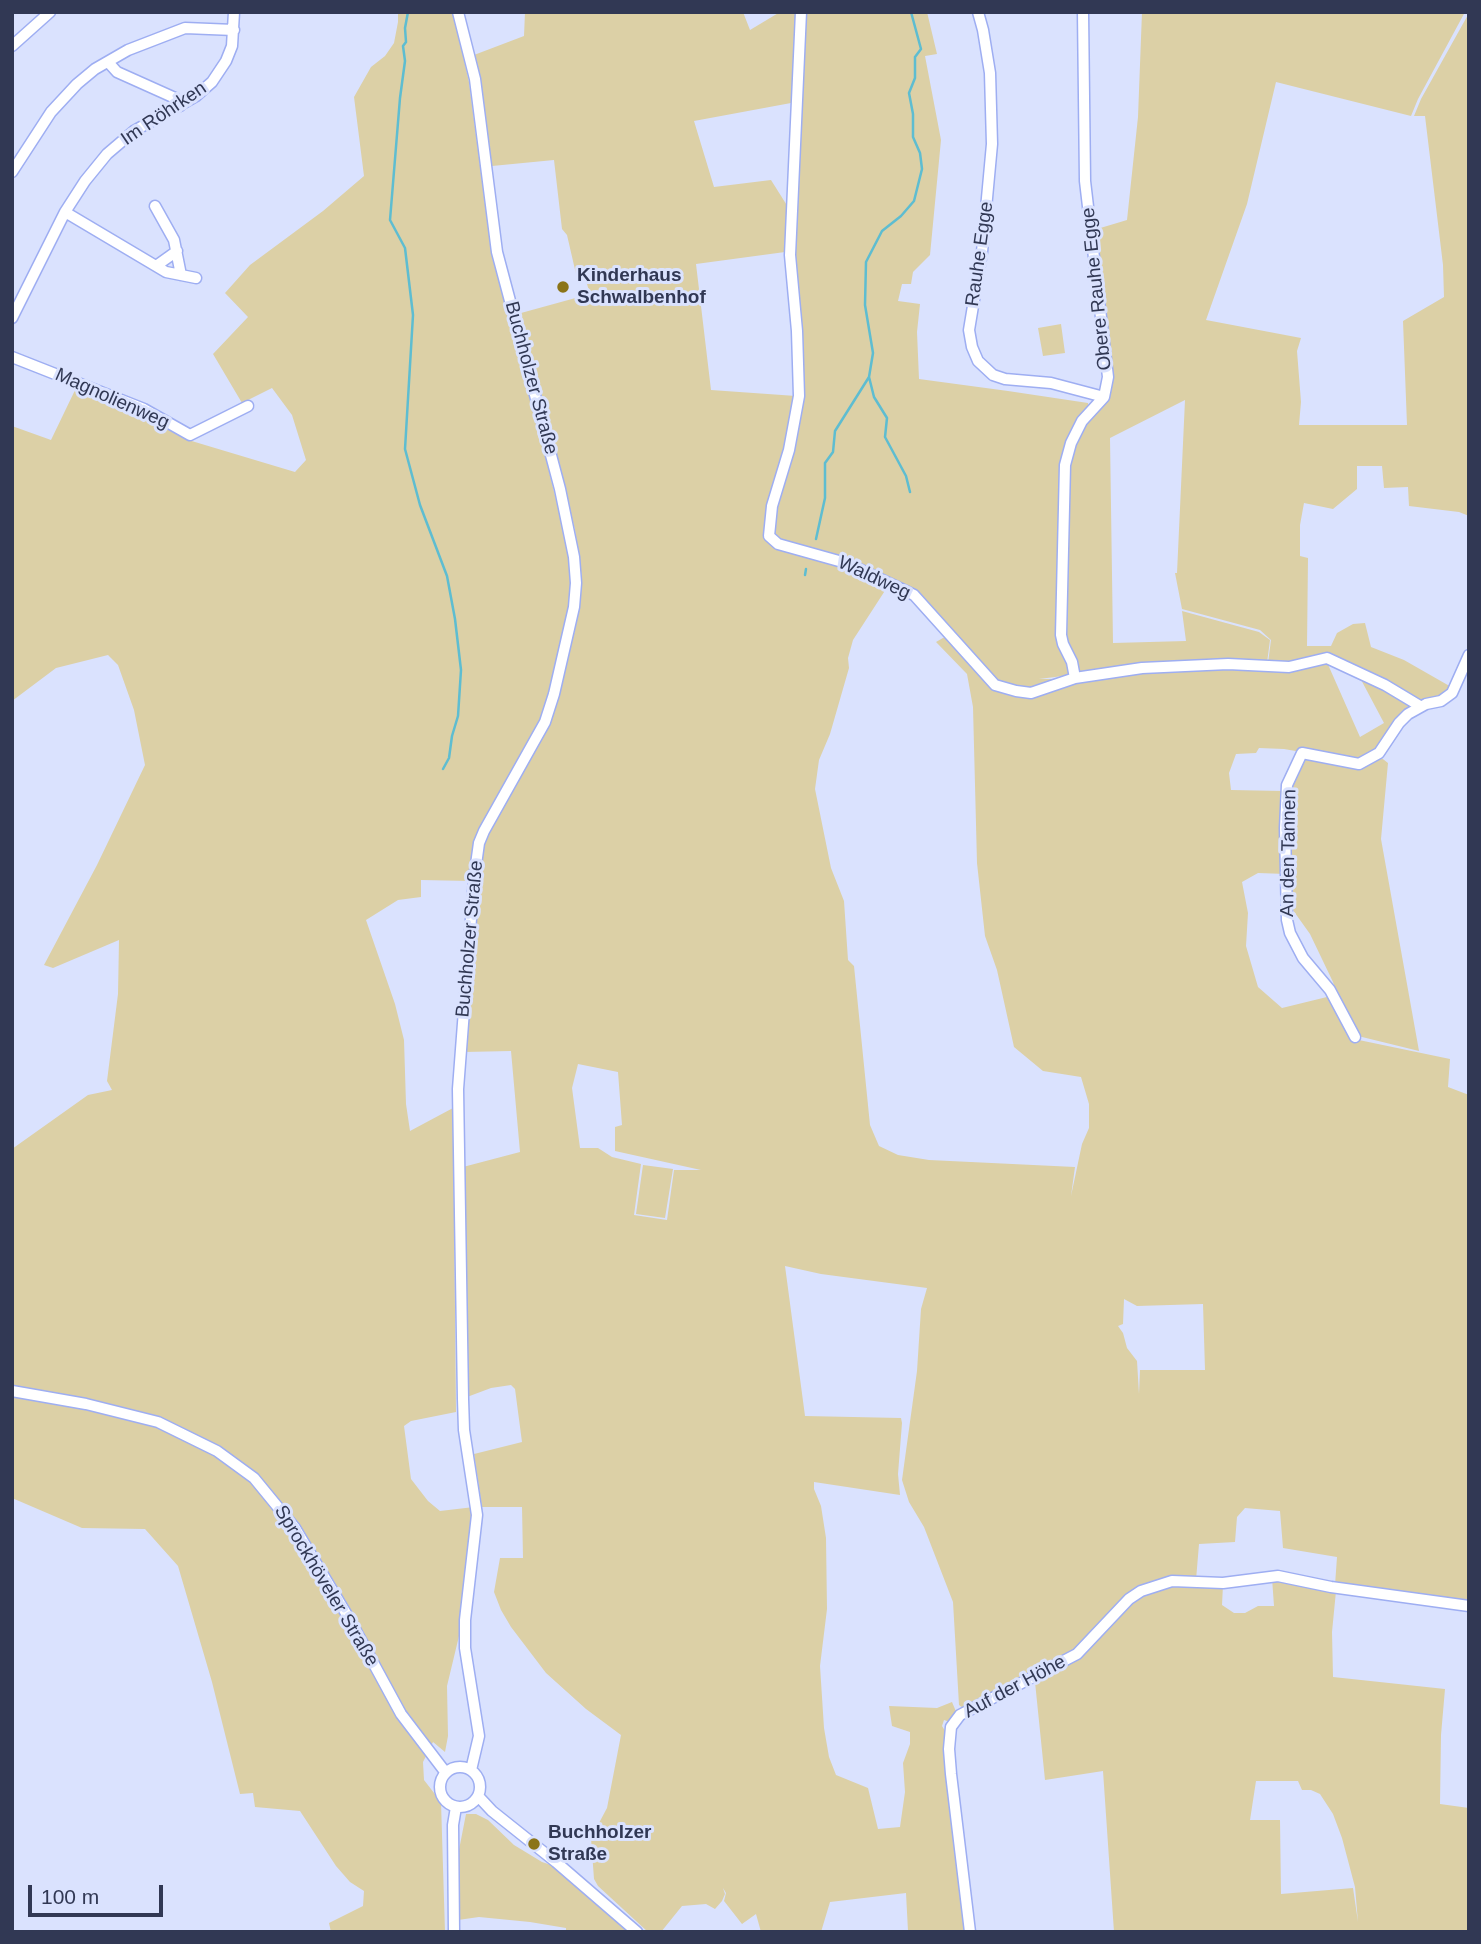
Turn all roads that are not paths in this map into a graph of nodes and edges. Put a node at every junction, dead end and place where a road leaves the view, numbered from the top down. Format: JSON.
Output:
{"nodes":[{"id":1,"x":50,"y":12,"type":"edge"},
{"id":2,"x":234,"y":12,"type":"edge"},
{"id":3,"x":458,"y":12,"type":"edge"},
{"id":4,"x":801,"y":12,"type":"edge"},
{"id":5,"x":978,"y":12,"type":"edge"},
{"id":6,"x":1083,"y":12,"type":"edge"},
{"id":7,"x":234,"y":30,"type":"junction"},
{"id":8,"x":12,"y":46,"type":"edge"},
{"id":9,"x":108,"y":62,"type":"junction"},
{"id":10,"x":180,"y":106,"type":"junction"},
{"id":11,"x":12,"y":172,"type":"edge"},
{"id":12,"x":156,"y":206,"type":"dead end"},
{"id":13,"x":65,"y":212,"type":"junction"},
{"id":14,"x":177,"y":251,"type":"junction"},
{"id":15,"x":156,"y":266,"type":"junction"},
{"id":16,"x":181,"y":275,"type":"junction"},
{"id":17,"x":197,"y":278,"type":"dead end"},
{"id":18,"x":12,"y":318,"type":"edge"},
{"id":19,"x":12,"y":357,"type":"edge"},
{"id":20,"x":1104,"y":397,"type":"junction"},
{"id":21,"x":248,"y":407,"type":"dead end"},
{"id":22,"x":1469,"y":655,"type":"edge"},
{"id":23,"x":1075,"y":678,"type":"junction"},
{"id":24,"x":1420,"y":706,"type":"junction"},
{"id":25,"x":1355,"y":1037,"type":"dead end"},
{"id":26,"x":12,"y":1391,"type":"edge"},
{"id":27,"x":1469,"y":1606,"type":"edge"},
{"id":28,"x":471,"y":1770,"type":"junction"},
{"id":29,"x":446,"y":1773,"type":"junction"},
{"id":30,"x":478,"y":1797,"type":"junction"},
{"id":31,"x":456,"y":1807,"type":"junction"},
{"id":32,"x":454,"y":1932,"type":"edge"},
{"id":33,"x":637,"y":1932,"type":"edge"},
{"id":34,"x":970,"y":1932,"type":"edge"}],
"edges":[{"from":1,"to":8,"type":"street"},
{"from":2,"to":7,"type":"street","name":"Im Röhrken"},
{"from":3,"to":28,"type":"street","name":"Buchholzer Straße"},
{"from":4,"to":23,"type":"street","name":"Waldweg"},
{"from":5,"to":20,"type":"street","name":"Rauhe Egge"},
{"from":6,"to":20,"type":"street","name":"Obere Rauhe Egge"},
{"from":7,"to":9,"type":"street"},
{"from":7,"to":10,"type":"street","name":"Im Röhrken"},
{"from":9,"to":10,"type":"street"},
{"from":9,"to":11,"type":"street"},
{"from":10,"to":13,"type":"street","name":"Im Röhrken"},
{"from":12,"to":14,"type":"street"},
{"from":13,"to":15,"type":"street"},
{"from":13,"to":18,"type":"street","name":"Im Röhrken"},
{"from":14,"to":15,"type":"street"},
{"from":14,"to":16,"type":"street"},
{"from":15,"to":16,"type":"street"},
{"from":16,"to":17,"type":"street"},
{"from":19,"to":21,"type":"street","name":"Magnolienweg"},
{"from":20,"to":23,"type":"street","name":"Obere Rauhe Egge"},
{"from":22,"to":24,"type":"street"},
{"from":23,"to":24,"type":"street","name":"Waldweg"},
{"from":24,"to":25,"type":"street","name":"An den Tannen"},
{"from":26,"to":29,"type":"street","name":"Sprockhöveler Straße"},
{"from":27,"to":34,"type":"street","name":"Auf der Höhe"},
{"from":28,"to":29,"type":"street"},
{"from":28,"to":30,"type":"street"},
{"from":29,"to":31,"type":"street"},
{"from":30,"to":31,"type":"street"},
{"from":30,"to":33,"type":"street"},
{"from":31,"to":32,"type":"street"}]}
